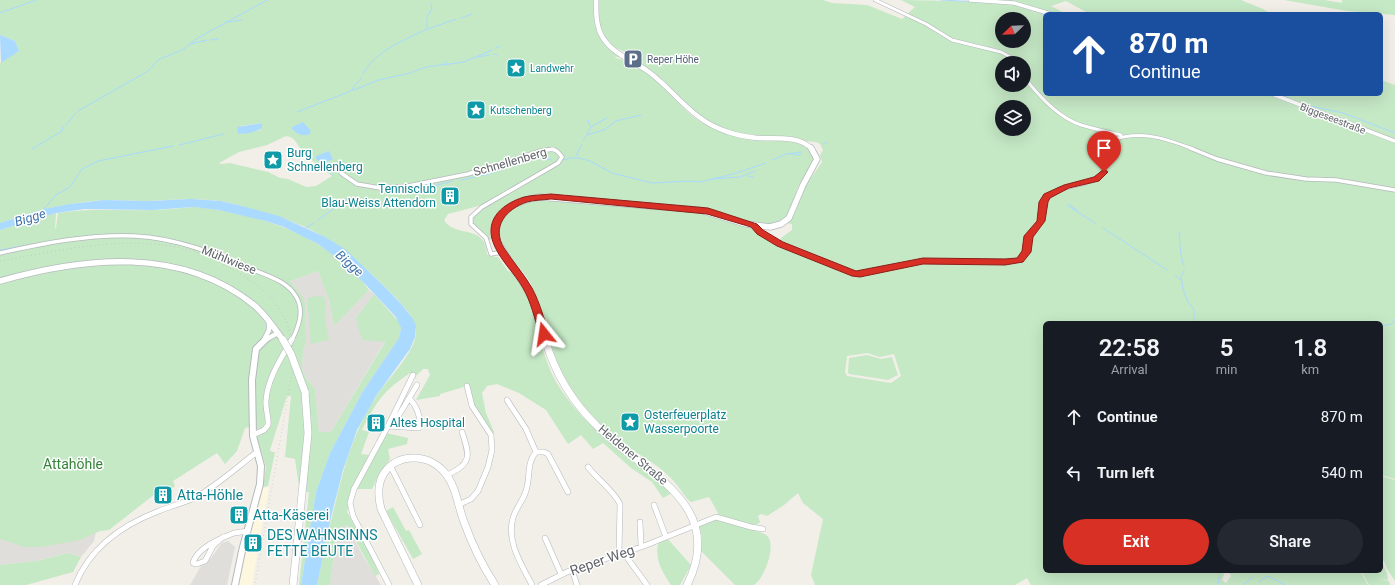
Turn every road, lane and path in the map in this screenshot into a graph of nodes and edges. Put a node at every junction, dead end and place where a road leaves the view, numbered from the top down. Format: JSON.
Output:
{"nodes":[{"id":1,"x":596,"y":0,"type":"edge"},
{"id":2,"x":875,"y":0,"type":"edge"},
{"id":3,"x":970,"y":0,"type":"edge"},
{"id":4,"x":1000,"y":0,"type":"edge"},
{"id":5,"x":1045,"y":12,"type":"edge"},
{"id":6,"x":1011,"y":56,"type":"edge"},
{"id":7,"x":1031,"y":85,"type":"edge"},
{"id":8,"x":1277,"y":96,"type":"edge"},
{"id":9,"x":1107,"y":132,"type":"junction"},
{"id":10,"x":1123,"y":136,"type":"junction"},
{"id":11,"x":1108,"y":141,"type":"junction"},
{"id":12,"x":1395,"y":141,"type":"edge"},
{"id":13,"x":341,"y":173,"type":"dead end"},
{"id":14,"x":1395,"y":190,"type":"edge"},
{"id":15,"x":754,"y":226,"type":"junction"},
{"id":16,"x":503,"y":252,"type":"junction"},
{"id":17,"x":0,"y":253,"type":"edge"},
{"id":18,"x":0,"y":282,"type":"edge"},
{"id":19,"x":269,"y":322,"type":"junction"},
{"id":20,"x":278,"y":333,"type":"junction"},
{"id":21,"x":263,"y":341,"type":"junction"},
{"id":22,"x":413,"y":374,"type":"dead end"},
{"id":23,"x":418,"y":385,"type":"dead end"},
{"id":24,"x":467,"y":386,"type":"dead end"},
{"id":25,"x":409,"y":398,"type":"junction"},
{"id":26,"x":507,"y":400,"type":"dead end"},
{"id":27,"x":390,"y":425,"type":"junction"},
{"id":28,"x":462,"y":432,"type":"dead end"},
{"id":29,"x":253,"y":435,"type":"junction"},
{"id":30,"x":257,"y":452,"type":"junction"},
{"id":31,"x":536,"y":452,"type":"junction"},
{"id":32,"x":391,"y":467,"type":"junction"},
{"id":33,"x":588,"y":467,"type":"dead end"},
{"id":34,"x":447,"y":476,"type":"junction"},
{"id":35,"x":568,"y":492,"type":"dead end"},
{"id":36,"x":654,"y":504,"type":"dead end"},
{"id":37,"x":458,"y":506,"type":"junction"},
{"id":38,"x":640,"y":522,"type":"dead end"},
{"id":39,"x":695,"y":524,"type":"junction"},
{"id":40,"x":420,"y":525,"type":"dead end"},
{"id":41,"x":763,"y":528,"type":"dead end"},
{"id":42,"x":248,"y":531,"type":"junction"},
{"id":43,"x":223,"y":537,"type":"junction"},
{"id":44,"x":666,"y":537,"type":"junction"},
{"id":45,"x":545,"y":538,"type":"dead end"},
{"id":46,"x":641,"y":546,"type":"junction"},
{"id":47,"x":202,"y":550,"type":"junction"},
{"id":48,"x":621,"y":552,"type":"junction"},
{"id":49,"x":208,"y":557,"type":"junction"},
{"id":50,"x":572,"y":570,"type":"junction"},
{"id":51,"x":561,"y":574,"type":"junction"},
{"id":52,"x":75,"y":585,"type":"edge"},
{"id":53,"x":235,"y":585,"type":"edge"},
{"id":54,"x":293,"y":585,"type":"edge"},
{"id":55,"x":388,"y":585,"type":"edge"},
{"id":56,"x":418,"y":585,"type":"edge"},
{"id":57,"x":495,"y":585,"type":"edge"},
{"id":58,"x":532,"y":585,"type":"edge"},
{"id":59,"x":541,"y":585,"type":"edge"},
{"id":60,"x":577,"y":585,"type":"edge"},
{"id":61,"x":647,"y":585,"type":"edge"},
{"id":62,"x":687,"y":585,"type":"edge"}],
"edges":[{"from":1,"to":15,"type":"main road","name":"Heldener Straße"},
{"from":2,"to":6,"type":"street"},
{"from":3,"to":4,"type":"street"},
{"from":4,"to":5,"type":"street"},
{"from":7,"to":9,"type":"street"},
{"from":8,"to":12,"type":"street","name":"Biggeseestraße"},
{"from":9,"to":10,"type":"street"},
{"from":9,"to":11,"type":"street"},
{"from":10,"to":11,"type":"street"},
{"from":10,"to":14,"type":"street"},
{"from":11,"to":15,"type":"street"},
{"from":13,"to":16,"type":"street","name":"Schnellenberg"},
{"from":15,"to":16,"type":"main road","name":"Heldener Straße"},
{"from":16,"to":39,"type":"main road","name":"Heldener Straße"},
{"from":17,"to":29,"type":"street","name":"Mühlwiese"},
{"from":18,"to":19,"type":"main road"},
{"from":19,"to":20,"type":"main road"},
{"from":19,"to":21,"type":"street"},
{"from":20,"to":21,"type":"street"},
{"from":20,"to":54,"type":"main road","bridge":true},
{"from":21,"to":29,"type":"street"},
{"from":22,"to":27,"type":"street"},
{"from":23,"to":25,"type":"street"},
{"from":24,"to":37,"type":"street"},
{"from":25,"to":27,"type":"street"},
{"from":25,"to":27,"type":"street"},
{"from":26,"to":31,"type":"street"},
{"from":27,"to":55,"type":"street"},
{"from":28,"to":34,"type":"street"},
{"from":29,"to":30,"type":"street"},
{"from":30,"to":42,"type":"street"},
{"from":30,"to":52,"type":"street"},
{"from":31,"to":35,"type":"street"},
{"from":31,"to":58,"type":"street"},
{"from":32,"to":34,"type":"main road"},
{"from":32,"to":40,"type":"street"},
{"from":32,"to":56,"type":"main road"},
{"from":33,"to":48,"type":"street"},
{"from":34,"to":37,"type":"main road"},
{"from":36,"to":44,"type":"street"},
{"from":37,"to":57,"type":"main road"},
{"from":38,"to":46,"type":"street","name":"Reper Weg"},
{"from":39,"to":41,"type":"street","name":"Reper Weg"},
{"from":39,"to":44,"type":"street","name":"Reper Weg"},
{"from":39,"to":62,"type":"main road","name":"Heldener Straße"},
{"from":42,"to":43,"type":"street"},
{"from":42,"to":53,"type":"street"},
{"from":43,"to":47,"type":"street"},
{"from":43,"to":49,"type":"street"},
{"from":44,"to":46,"type":"street","name":"Reper Weg"},
{"from":45,"to":51,"type":"street"},
{"from":46,"to":48,"type":"street","name":"Reper Weg"},
{"from":47,"to":49,"type":"street"},
{"from":47,"to":49,"type":"street"},
{"from":48,"to":50,"type":"street","name":"Reper Weg"},
{"from":48,"to":61,"type":"street"},
{"from":50,"to":51,"type":"street","name":"Reper Weg"},
{"from":50,"to":60,"type":"street"},
{"from":51,"to":59,"type":"street","name":"Reper Weg"}]}
